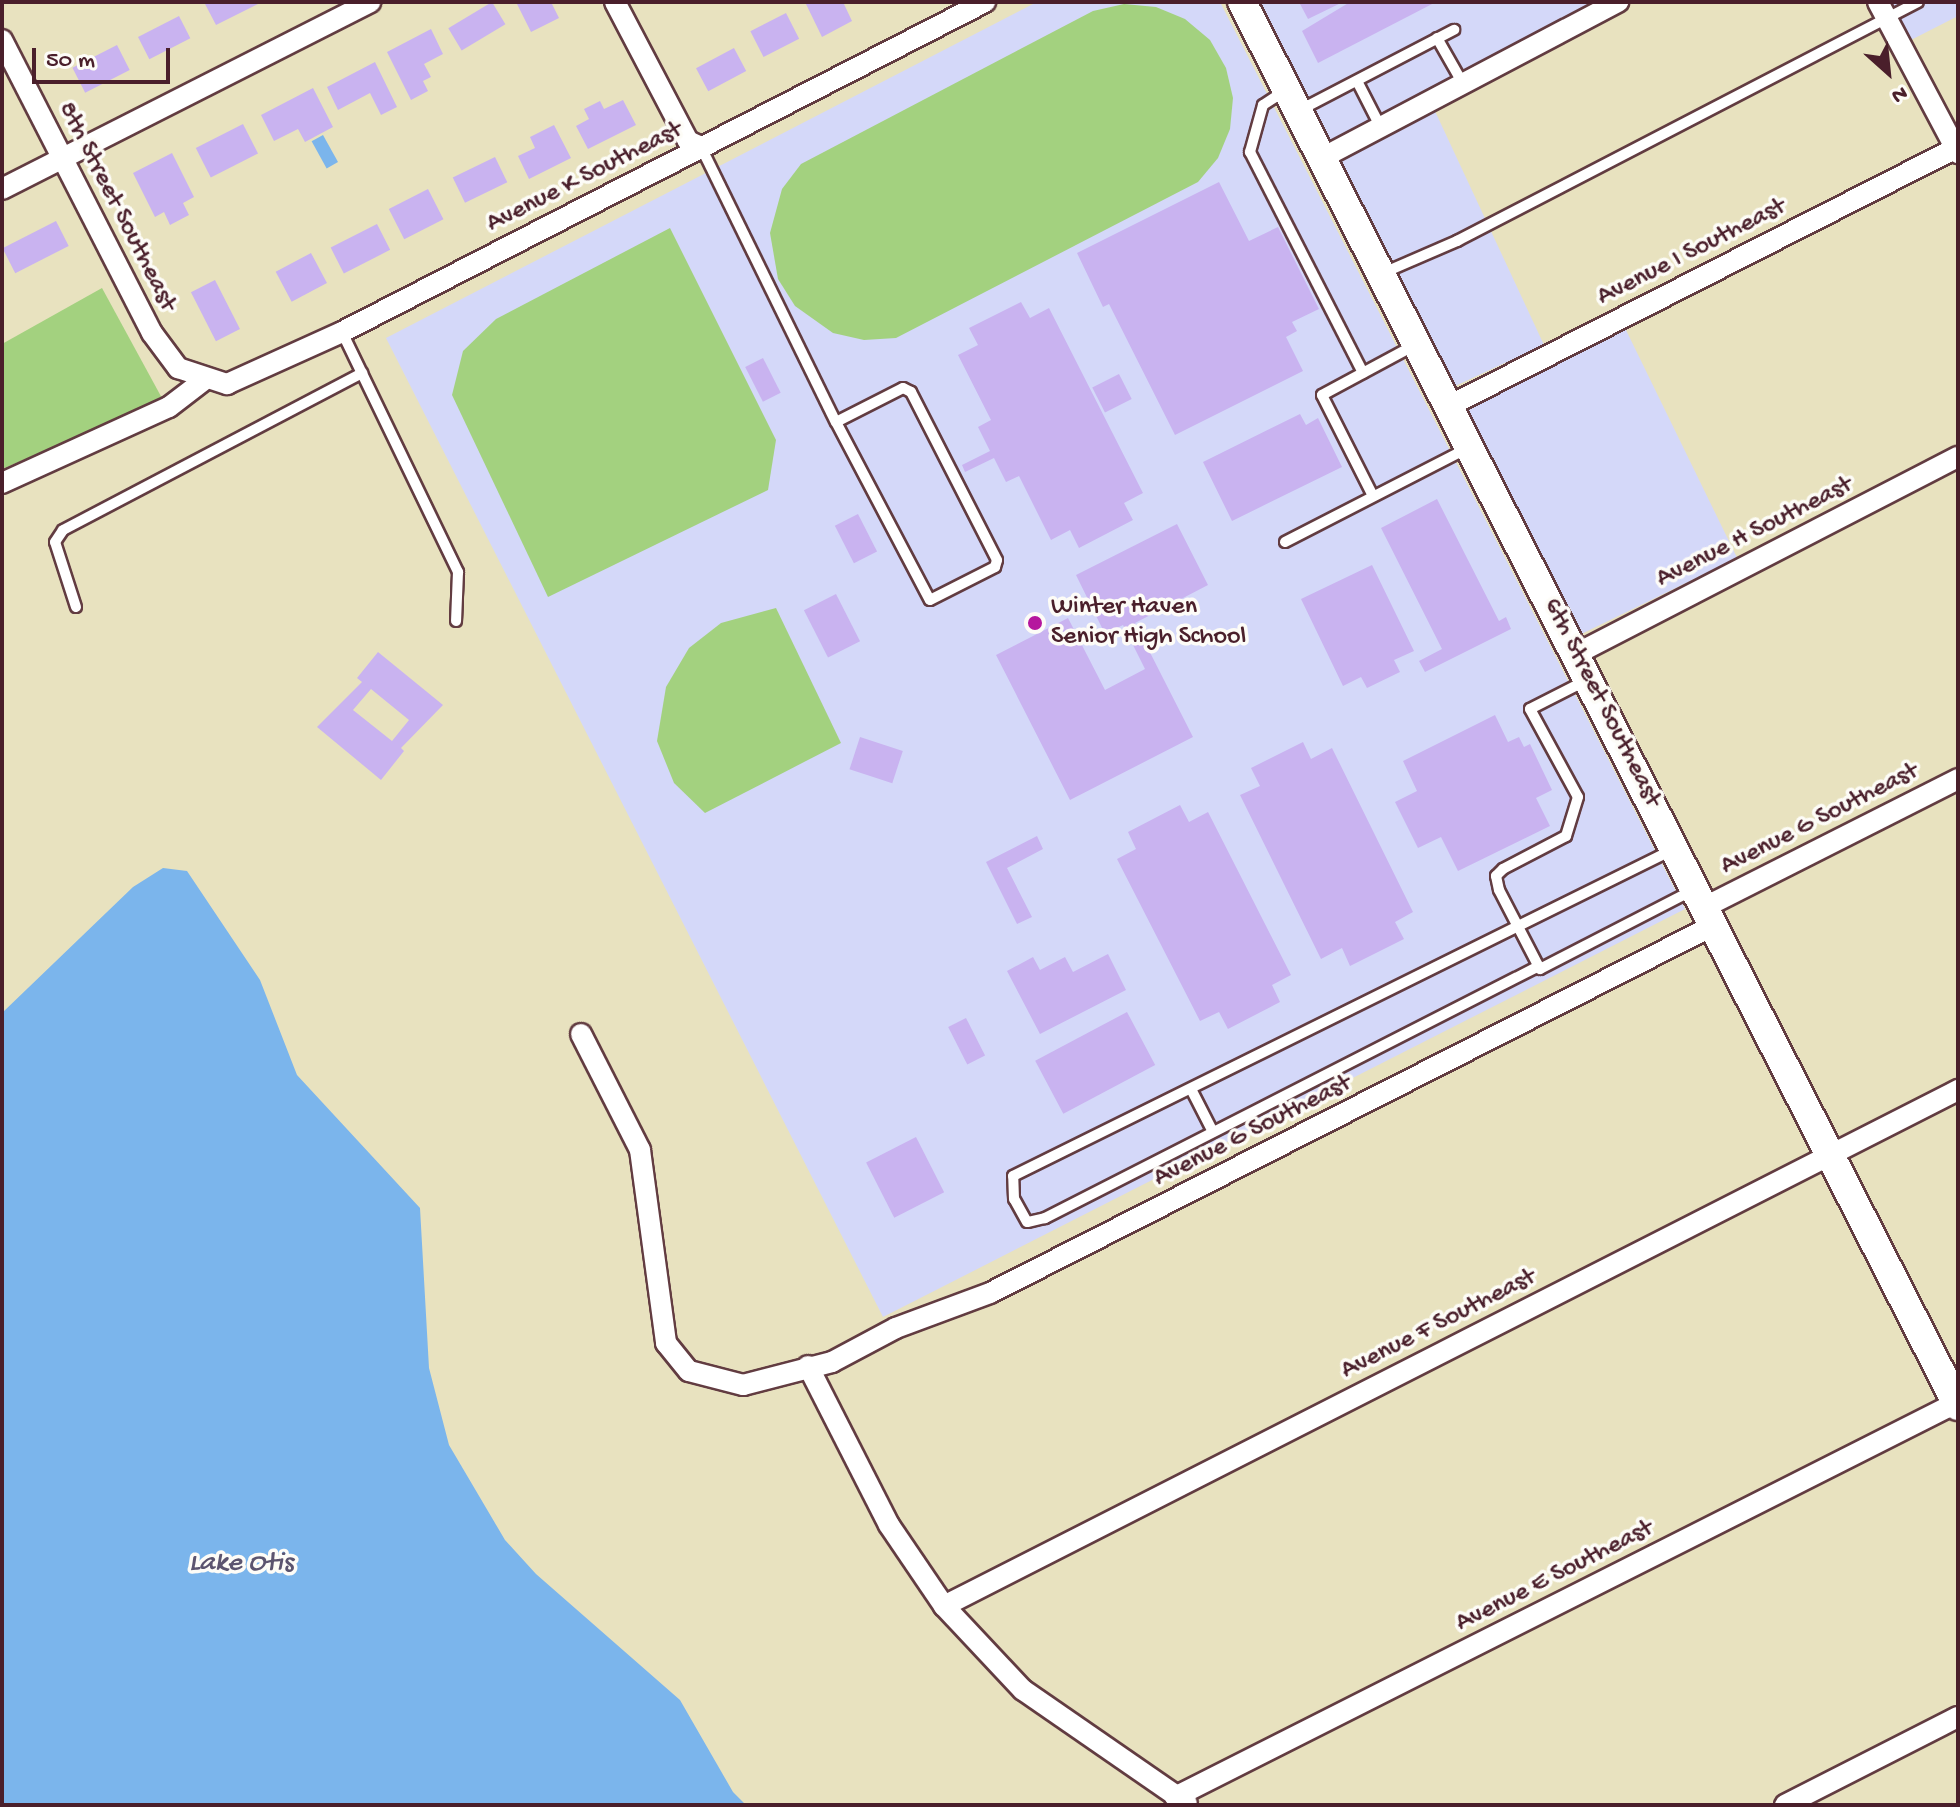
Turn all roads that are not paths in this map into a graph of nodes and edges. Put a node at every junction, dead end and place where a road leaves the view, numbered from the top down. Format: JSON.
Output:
{"nodes":[{"id":1,"x":370,"y":2,"type":"edge"},
{"id":2,"x":615,"y":2,"type":"edge"},
{"id":3,"x":985,"y":2,"type":"edge"},
{"id":4,"x":1242,"y":2,"type":"edge"},
{"id":5,"x":1618,"y":2,"type":"edge"},
{"id":6,"x":1918,"y":2,"type":"edge"},
{"id":7,"x":1882,"y":10,"type":"edge"},
{"id":8,"x":1454,"y":30,"type":"dead end"},
{"id":9,"x":1437,"y":38,"type":"junction"},
{"id":10,"x":2,"y":40,"type":"edge"},
{"id":11,"x":1357,"y":81,"type":"junction"},
{"id":12,"x":1462,"y":82,"type":"junction"},
{"id":13,"x":1292,"y":100,"type":"junction"},
{"id":14,"x":1380,"y":126,"type":"junction"},
{"id":15,"x":701,"y":147,"type":"junction"},
{"id":16,"x":1957,"y":150,"type":"edge"},
{"id":17,"x":1322,"y":158,"type":"junction"},
{"id":18,"x":62,"y":159,"type":"junction"},
{"id":19,"x":2,"y":189,"type":"edge"},
{"id":20,"x":1382,"y":274,"type":"junction"},
{"id":21,"x":342,"y":332,"type":"junction"},
{"id":22,"x":1417,"y":344,"type":"junction"},
{"id":23,"x":362,"y":373,"type":"junction"},
{"id":24,"x":1363,"y":373,"type":"junction"},
{"id":25,"x":203,"y":381,"type":"junction"},
{"id":26,"x":1449,"y":406,"type":"junction"},
{"id":27,"x":836,"y":422,"type":"junction"},
{"id":28,"x":1470,"y":447,"type":"junction"},
{"id":29,"x":1958,"y":457,"type":"edge"},
{"id":30,"x":2,"y":483,"type":"edge"},
{"id":31,"x":1373,"y":496,"type":"junction"},
{"id":32,"x":1285,"y":542,"type":"dead end"},
{"id":33,"x":76,"y":607,"type":"dead end"},
{"id":34,"x":456,"y":621,"type":"dead end"},
{"id":35,"x":1582,"y":666,"type":"junction"},
{"id":36,"x":1958,"y":779,"type":"edge"},
{"id":37,"x":1675,"y":848,"type":"junction"},
{"id":38,"x":1705,"y":907,"type":"junction"},
{"id":39,"x":1519,"y":928,"type":"junction"},
{"id":40,"x":1539,"y":966,"type":"junction"},
{"id":41,"x":581,"y":1034,"type":"dead end"},
{"id":42,"x":1191,"y":1089,"type":"junction"},
{"id":43,"x":1958,"y":1090,"type":"edge"},
{"id":44,"x":1213,"y":1132,"type":"junction"},
{"id":45,"x":1831,"y":1155,"type":"junction"},
{"id":46,"x":808,"y":1366,"type":"junction"},
{"id":47,"x":1958,"y":1404,"type":"edge"},
{"id":48,"x":944,"y":1606,"type":"junction"},
{"id":49,"x":1958,"y":1717,"type":"edge"},
{"id":50,"x":1182,"y":1801,"type":"edge"},
{"id":51,"x":1785,"y":1805,"type":"edge"}],
"edges":[{"from":1,"to":18,"type":"street"},
{"from":2,"to":15,"type":"street"},
{"from":3,"to":15,"type":"street","name":"Avenue K Southeast"},
{"from":4,"to":13,"type":"street","name":"6th Street Southeast"},
{"from":5,"to":12,"type":"street"},
{"from":6,"to":7,"type":"lane"},
{"from":7,"to":16,"type":"street"},
{"from":7,"to":20,"type":"lane"},
{"from":8,"to":9,"type":"lane"},
{"from":9,"to":11,"type":"lane"},
{"from":9,"to":12,"type":"lane"},
{"from":10,"to":18,"type":"street","name":"8th Street Southeast"},
{"from":11,"to":13,"type":"lane"},
{"from":11,"to":14,"type":"lane"},
{"from":12,"to":14,"type":"street"},
{"from":13,"to":17,"type":"street","name":"6th Street Southeast"},
{"from":13,"to":24,"type":"lane"},
{"from":14,"to":17,"type":"street"},
{"from":15,"to":21,"type":"street","name":"Avenue K Southeast"},
{"from":15,"to":27,"type":"lane"},
{"from":16,"to":26,"type":"street","name":"Avenue I Southeast"},
{"from":17,"to":20,"type":"street","name":"6th Street Southeast"},
{"from":18,"to":19,"type":"street"},
{"from":18,"to":25,"type":"street","name":"8th Street Southeast"},
{"from":20,"to":22,"type":"street","name":"6th Street Southeast"},
{"from":21,"to":23,"type":"lane"},
{"from":21,"to":25,"type":"street","name":"Avenue K Southeast"},
{"from":22,"to":24,"type":"lane"},
{"from":22,"to":26,"type":"street","name":"6th Street Southeast"},
{"from":23,"to":33,"type":"lane"},
{"from":23,"to":34,"type":"lane"},
{"from":24,"to":31,"type":"lane"},
{"from":25,"to":30,"type":"street"},
{"from":26,"to":28,"type":"street","name":"6th Street Southeast"},
{"from":27,"to":27,"type":"lane"},
{"from":28,"to":31,"type":"lane"},
{"from":28,"to":35,"type":"street","name":"6th Street Southeast"},
{"from":29,"to":35,"type":"street","name":"Avenue H Southeast"},
{"from":31,"to":32,"type":"lane"},
{"from":35,"to":37,"type":"street","name":"6th Street Southeast"},
{"from":35,"to":39,"type":"lane"},
{"from":36,"to":38,"type":"street","name":"Avenue G Southeast"},
{"from":37,"to":38,"type":"street","name":"6th Street Southeast"},
{"from":37,"to":39,"type":"lane"},
{"from":38,"to":40,"type":"lane"},
{"from":38,"to":45,"type":"street","name":"6th Street Southeast"},
{"from":38,"to":46,"type":"street","name":"Avenue G Southeast"},
{"from":39,"to":40,"type":"lane"},
{"from":39,"to":42,"type":"lane"},
{"from":40,"to":44,"type":"lane"},
{"from":41,"to":46,"type":"street","name":"Avenue G Southeast"},
{"from":42,"to":44,"type":"lane"},
{"from":42,"to":44,"type":"lane"},
{"from":43,"to":45,"type":"street","name":"Avenue F Southeast"},
{"from":45,"to":47,"type":"street","name":"6th Street Southeast"},
{"from":45,"to":48,"type":"street","name":"Avenue F Southeast"},
{"from":46,"to":48,"type":"street"},
{"from":47,"to":50,"type":"street","name":"Avenue E Southeast"},
{"from":48,"to":50,"type":"street"},
{"from":49,"to":51,"type":"street"}]}
